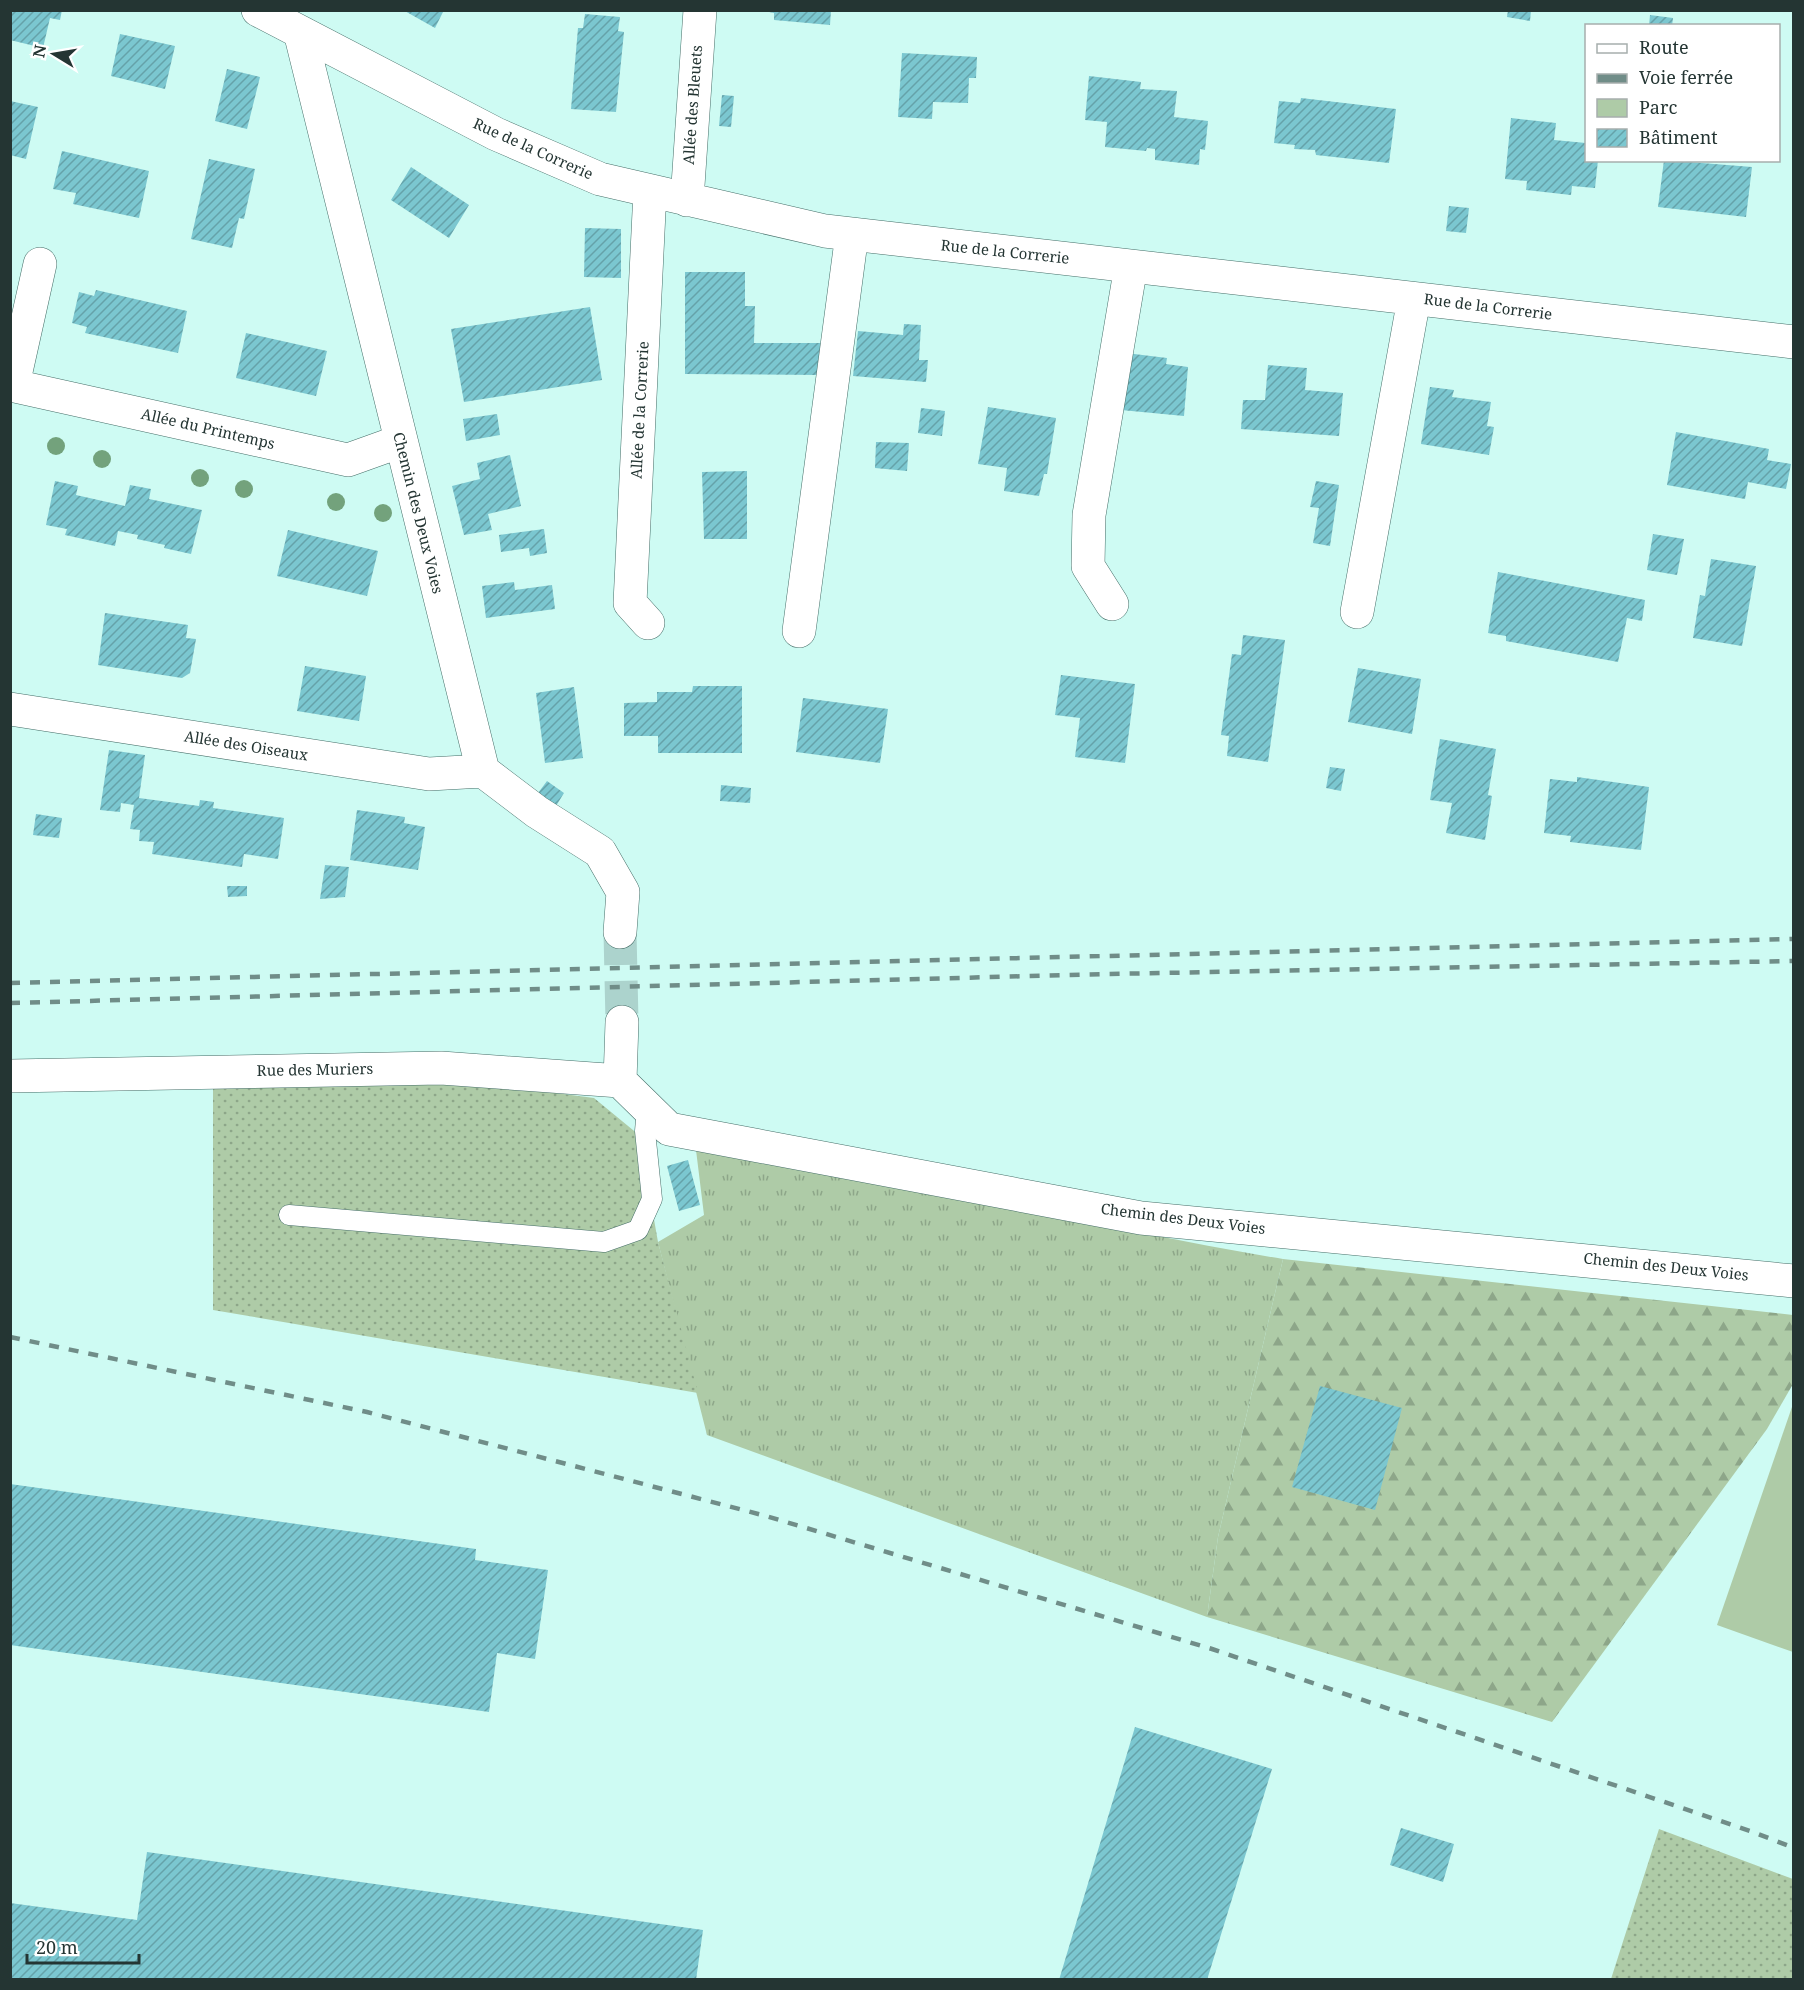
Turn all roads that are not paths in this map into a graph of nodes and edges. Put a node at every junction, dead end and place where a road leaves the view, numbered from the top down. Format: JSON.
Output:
{"nodes":[{"id":1,"x":258,"y":10,"type":"edge"},
{"id":2,"x":700,"y":10,"type":"edge"},
{"id":3,"x":300,"y":32,"type":"junction"},
{"id":4,"x":650,"y":191,"type":"junction"},
{"id":5,"x":687,"y":200,"type":"junction"},
{"id":6,"x":852,"y":234,"type":"junction"},
{"id":7,"x":40,"y":264,"type":"dead end"},
{"id":8,"x":1131,"y":266,"type":"junction"},
{"id":9,"x":1414,"y":299,"type":"junction"},
{"id":10,"x":1794,"y":342,"type":"edge"},
{"id":11,"x":12,"y":385,"type":"edge"},
{"id":12,"x":400,"y":441,"type":"junction"},
{"id":13,"x":1112,"y":604,"type":"dead end"},
{"id":14,"x":1357,"y":612,"type":"dead end"},
{"id":15,"x":648,"y":623,"type":"dead end"},
{"id":16,"x":799,"y":631,"type":"dead end"},
{"id":17,"x":10,"y":709,"type":"edge"},
{"id":18,"x":483,"y":771,"type":"junction"},
{"id":19,"x":620,"y":932,"type":"tunnel mouth"},
{"id":20,"x":622,"y":1022,"type":"tunnel mouth"},
{"id":21,"x":10,"y":1076,"type":"edge"},
{"id":22,"x":620,"y":1081,"type":"junction"},
{"id":23,"x":648,"y":1108,"type":"junction"},
{"id":24,"x":289,"y":1215,"type":"dead end"},
{"id":25,"x":1794,"y":1281,"type":"edge"}],
"edges":[{"from":1,"to":3,"type":"street","name":"Rue de la Correrie"},
{"from":2,"to":5,"type":"street","name":"Allée des Bleuets"},
{"from":3,"to":4,"type":"street","name":"Rue de la Correrie"},
{"from":3,"to":12,"type":"street","name":"Chemin des Deux Voies"},
{"from":4,"to":5,"type":"street","name":"Rue de la Correrie"},
{"from":4,"to":15,"type":"street","name":"Allée de la Correrie"},
{"from":5,"to":6,"type":"street","name":"Rue de la Correrie"},
{"from":6,"to":8,"type":"street","name":"Rue de la Correrie"},
{"from":6,"to":16,"type":"street"},
{"from":7,"to":11,"type":"street","name":"Allée du Printemps"},
{"from":8,"to":9,"type":"street","name":"Rue de la Correrie"},
{"from":8,"to":13,"type":"street"},
{"from":9,"to":10,"type":"street","name":"Rue de la Correrie"},
{"from":9,"to":14,"type":"street"},
{"from":11,"to":12,"type":"street","name":"Allée du Printemps"},
{"from":12,"to":18,"type":"street","name":"Chemin des Deux Voies"},
{"from":17,"to":18,"type":"street","name":"Allée des Oiseaux"},
{"from":18,"to":19,"type":"street"},
{"from":20,"to":22,"type":"street"},
{"from":21,"to":22,"type":"street","name":"Rue des Muriers"},
{"from":22,"to":23,"type":"street","name":"Chemin des Deux Voies"},
{"from":23,"to":24,"type":"lane"},
{"from":23,"to":25,"type":"street","name":"Chemin des Deux Voies"}]}
